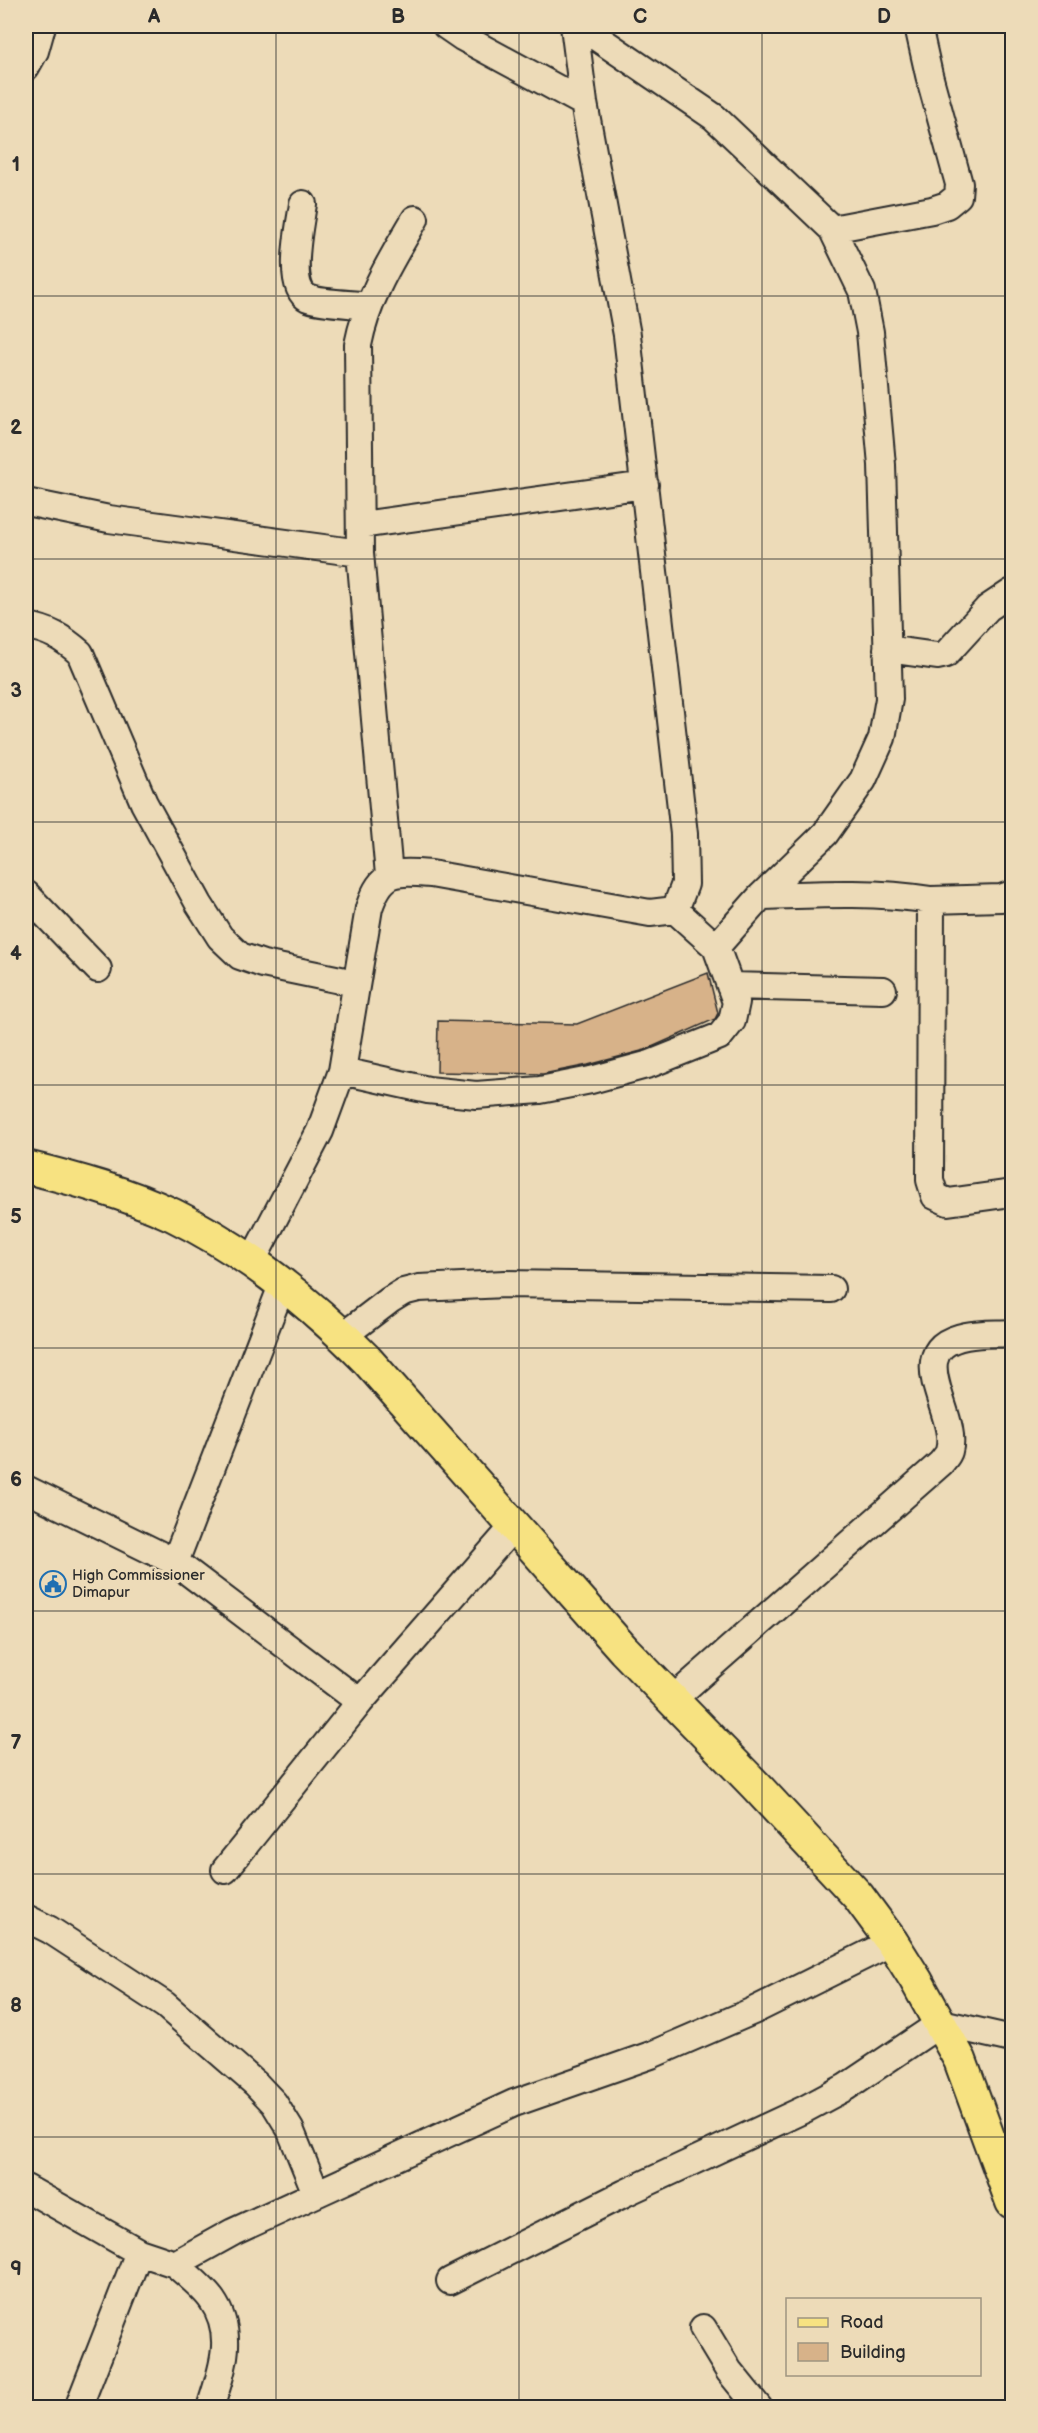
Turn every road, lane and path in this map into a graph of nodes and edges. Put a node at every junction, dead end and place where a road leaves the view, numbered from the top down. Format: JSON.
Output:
{"nodes":[{"id":1,"x":42,"y":26,"type":"edge"},
{"id":2,"x":446,"y":26,"type":"edge"},
{"id":3,"x":574,"y":26,"type":"edge"},
{"id":4,"x":580,"y":26,"type":"edge"},
{"id":5,"x":918,"y":26,"type":"edge"},
{"id":6,"x":26,"y":67,"type":"edge"},
{"id":7,"x":584,"y":103,"type":"junction"},
{"id":8,"x":303,"y":204,"type":"dead end"},
{"id":9,"x":415,"y":219,"type":"dead end"},
{"id":10,"x":832,"y":229,"type":"junction"},
{"id":11,"x":369,"y":306,"type":"junction"},
{"id":12,"x":645,"y":485,"type":"junction"},
{"id":13,"x":26,"y":502,"type":"edge"},
{"id":14,"x":361,"y":525,"type":"junction"},
{"id":15,"x":360,"y":553,"type":"junction"},
{"id":16,"x":1012,"y":592,"type":"edge"},
{"id":17,"x":26,"y":626,"type":"edge"},
{"id":18,"x":887,"y":649,"type":"junction"},
{"id":19,"x":389,"y":876,"type":"junction"},
{"id":20,"x":26,"y":894,"type":"edge"},
{"id":21,"x":1012,"y":894,"type":"edge"},
{"id":22,"x":761,"y":896,"type":"junction"},
{"id":23,"x":931,"y":900,"type":"junction"},
{"id":24,"x":675,"y":910,"type":"junction"},
{"id":25,"x":716,"y":947,"type":"junction"},
{"id":26,"x":98,"y":969,"type":"dead end"},
{"id":27,"x":355,"y":983,"type":"junction"},
{"id":28,"x":730,"y":986,"type":"junction"},
{"id":29,"x":883,"y":990,"type":"dead end"},
{"id":30,"x":342,"y":1071,"type":"junction"},
{"id":31,"x":26,"y":1167,"type":"edge"},
{"id":32,"x":1012,"y":1193,"type":"edge"},
{"id":33,"x":252,"y":1261,"type":"junction"},
{"id":34,"x":283,"y":1283,"type":"junction"},
{"id":35,"x":831,"y":1289,"type":"dead end"},
{"id":36,"x":1012,"y":1333,"type":"edge"},
{"id":37,"x":344,"y":1336,"type":"junction"},
{"id":38,"x":26,"y":1489,"type":"edge"},
{"id":39,"x":514,"y":1526,"type":"junction"},
{"id":40,"x":175,"y":1562,"type":"junction"},
{"id":41,"x":673,"y":1699,"type":"junction"},
{"id":42,"x":360,"y":1702,"type":"junction"},
{"id":43,"x":225,"y":1870,"type":"dead end"},
{"id":44,"x":26,"y":1918,"type":"edge"},
{"id":45,"x":892,"y":1942,"type":"junction"},
{"id":46,"x":941,"y":2023,"type":"junction"},
{"id":47,"x":1012,"y":2039,"type":"edge"},
{"id":48,"x":26,"y":2188,"type":"edge"},
{"id":49,"x":316,"y":2193,"type":"junction"},
{"id":50,"x":1012,"y":2202,"type":"edge"},
{"id":51,"x":139,"y":2252,"type":"junction"},
{"id":52,"x":175,"y":2264,"type":"junction"},
{"id":53,"x":450,"y":2281,"type":"dead end"},
{"id":54,"x":703,"y":2328,"type":"dead end"},
{"id":55,"x":80,"y":2403,"type":"dead end"},
{"id":56,"x":211,"y":2407,"type":"edge"},
{"id":57,"x":759,"y":2408,"type":"edge"}],
"edges":[{"from":1,"to":6,"type":"street"},
{"from":2,"to":7,"type":"street"},
{"from":3,"to":7,"type":"street"},
{"from":4,"to":10,"type":"street"},
{"from":5,"to":10,"type":"street"},
{"from":7,"to":12,"type":"street"},
{"from":8,"to":11,"type":"street"},
{"from":9,"to":11,"type":"street"},
{"from":10,"to":18,"type":"street"},
{"from":11,"to":14,"type":"street"},
{"from":12,"to":14,"type":"street"},
{"from":12,"to":24,"type":"street"},
{"from":13,"to":15,"type":"street"},
{"from":14,"to":15,"type":"street"},
{"from":15,"to":19,"type":"street"},
{"from":16,"to":18,"type":"street"},
{"from":17,"to":27,"type":"street"},
{"from":18,"to":22,"type":"street"},
{"from":19,"to":24,"type":"street"},
{"from":19,"to":27,"type":"street"},
{"from":20,"to":26,"type":"street"},
{"from":21,"to":23,"type":"street"},
{"from":22,"to":23,"type":"street"},
{"from":22,"to":25,"type":"street"},
{"from":23,"to":32,"type":"street"},
{"from":24,"to":25,"type":"street"},
{"from":25,"to":28,"type":"street"},
{"from":27,"to":30,"type":"street"},
{"from":28,"to":29,"type":"street"},
{"from":28,"to":30,"type":"street"},
{"from":30,"to":33,"type":"street"},
{"from":31,"to":33,"type":"main road"},
{"from":33,"to":34,"type":"main road"},
{"from":34,"to":37,"type":"main road"},
{"from":34,"to":40,"type":"street"},
{"from":35,"to":37,"type":"street"},
{"from":36,"to":41,"type":"street"},
{"from":37,"to":39,"type":"main road"},
{"from":38,"to":40,"type":"street"},
{"from":39,"to":41,"type":"main road"},
{"from":39,"to":42,"type":"street"},
{"from":40,"to":42,"type":"street"},
{"from":41,"to":45,"type":"main road"},
{"from":42,"to":43,"type":"street"},
{"from":44,"to":49,"type":"street"},
{"from":45,"to":46,"type":"main road"},
{"from":45,"to":49,"type":"street"},
{"from":46,"to":47,"type":"street"},
{"from":46,"to":50,"type":"main road"},
{"from":46,"to":53,"type":"street"},
{"from":48,"to":51,"type":"street"},
{"from":49,"to":52,"type":"street"},
{"from":51,"to":52,"type":"street"},
{"from":51,"to":55,"type":"street"},
{"from":52,"to":56,"type":"street"},
{"from":54,"to":57,"type":"street"}]}
